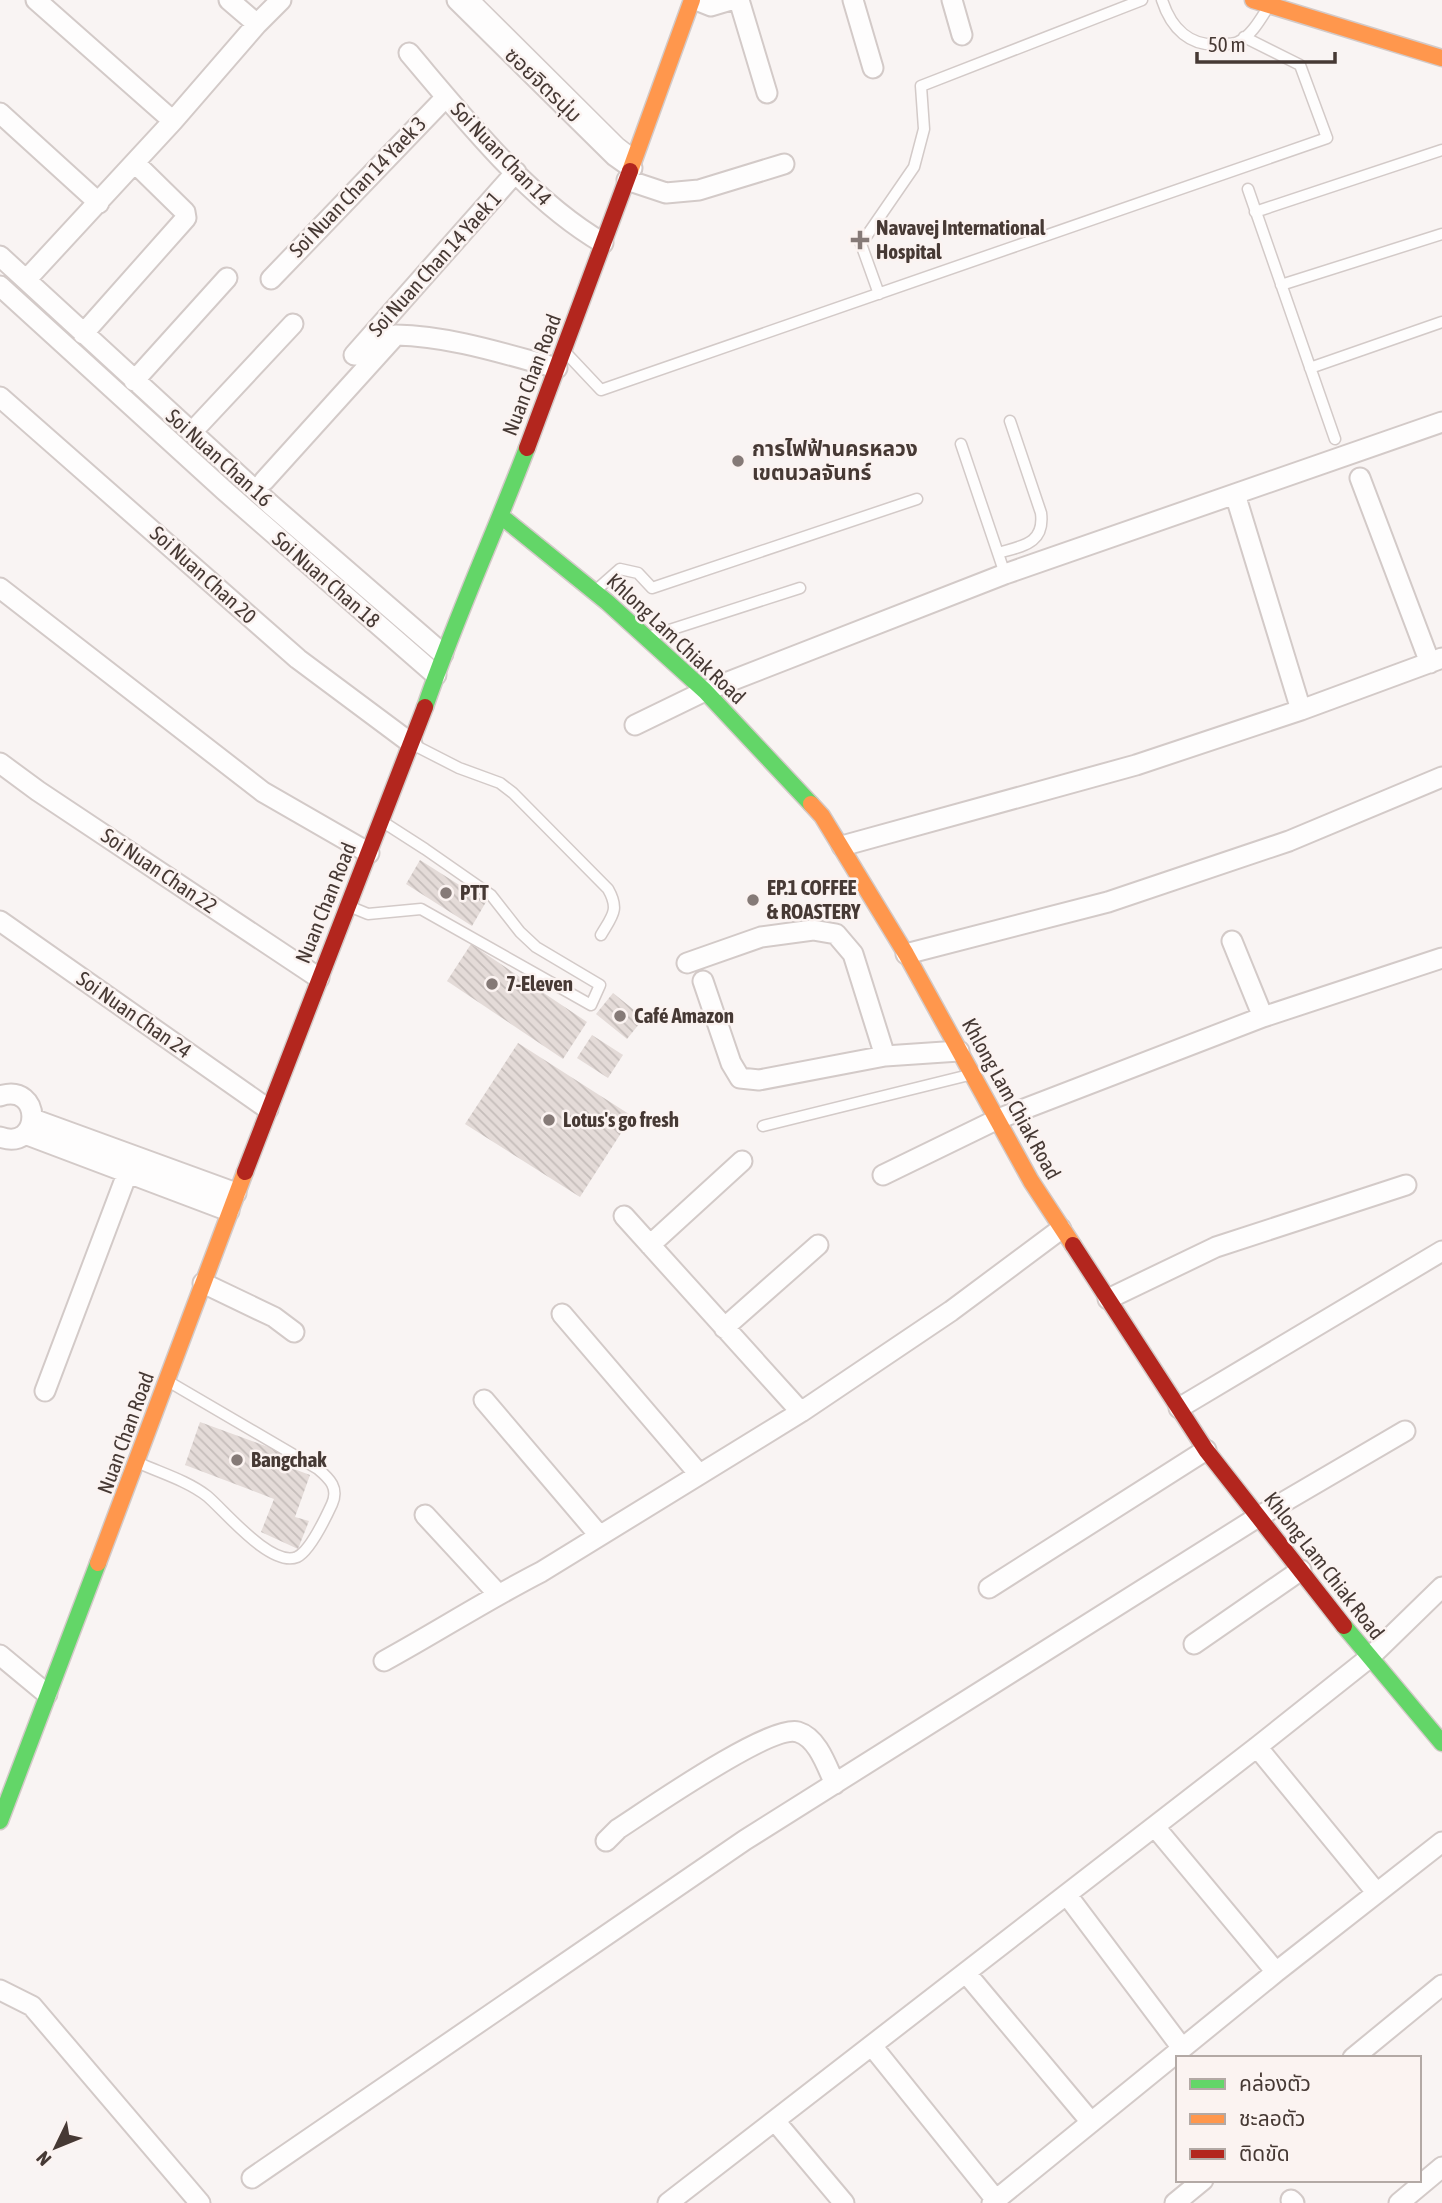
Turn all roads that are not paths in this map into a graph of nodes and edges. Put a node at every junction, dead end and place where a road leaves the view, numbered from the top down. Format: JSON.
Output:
{"nodes":[{"id":1,"x":36,"y":0,"type":"edge"},
{"id":2,"x":229,"y":0,"type":"edge"},
{"id":3,"x":281,"y":0,"type":"edge"},
{"id":4,"x":457,"y":0,"type":"edge"},
{"id":5,"x":475,"y":0,"type":"edge"},
{"id":6,"x":694,"y":0,"type":"edge"},
{"id":7,"x":730,"y":0,"type":"edge"},
{"id":8,"x":739,"y":0,"type":"edge"},
{"id":9,"x":853,"y":0,"type":"edge"},
{"id":10,"x":952,"y":0,"type":"edge"},
{"id":11,"x":1142,"y":0,"type":"edge"},
{"id":12,"x":1162,"y":0,"type":"edge"},
{"id":13,"x":1253,"y":0,"type":"edge"},
{"id":14,"x":1269,"y":5,"type":"junction"},
{"id":15,"x":257,"y":24,"type":"junction"},
{"id":16,"x":962,"y":35,"type":"dead end"},
{"id":17,"x":1244,"y":37,"type":"junction"},
{"id":18,"x":409,"y":53,"type":"dead end"},
{"id":19,"x":1440,"y":57,"type":"edge"},
{"id":20,"x":873,"y":68,"type":"dead end"},
{"id":21,"x":766,"y":93,"type":"dead end"},
{"id":22,"x":446,"y":97,"type":"junction"},
{"id":23,"x":0,"y":113,"type":"edge"},
{"id":24,"x":173,"y":121,"type":"junction"},
{"id":25,"x":1442,"y":150,"type":"edge"},
{"id":26,"x":135,"y":163,"type":"junction"},
{"id":27,"x":784,"y":164,"type":"dead end"},
{"id":28,"x":632,"y":168,"type":"junction"},
{"id":29,"x":516,"y":172,"type":"junction"},
{"id":30,"x":1248,"y":190,"type":"dead end"},
{"id":31,"x":99,"y":203,"type":"junction"},
{"id":32,"x":1255,"y":212,"type":"junction"},
{"id":33,"x":1442,"y":234,"type":"edge"},
{"id":34,"x":603,"y":243,"type":"junction"},
{"id":35,"x":0,"y":256,"type":"edge"},
{"id":36,"x":227,"y":278,"type":"dead end"},
{"id":37,"x":271,"y":279,"type":"dead end"},
{"id":38,"x":26,"y":280,"type":"junction"},
{"id":39,"x":1281,"y":285,"type":"junction"},
{"id":40,"x":0,"y":286,"type":"edge"},
{"id":41,"x":879,"y":294,"type":"junction"},
{"id":42,"x":1442,"y":322,"type":"edge"},
{"id":43,"x":293,"y":324,"type":"dead end"},
{"id":44,"x":83,"y":334,"type":"junction"},
{"id":45,"x":354,"y":355,"type":"dead end"},
{"id":46,"x":560,"y":360,"type":"junction"},
{"id":47,"x":1310,"y":368,"type":"junction"},
{"id":48,"x":134,"y":381,"type":"junction"},
{"id":49,"x":0,"y":397,"type":"edge"},
{"id":50,"x":1010,"y":421,"type":"dead end"},
{"id":51,"x":1442,"y":422,"type":"edge"},
{"id":52,"x":192,"y":432,"type":"junction"},
{"id":53,"x":1335,"y":439,"type":"dead end"},
{"id":54,"x":961,"y":444,"type":"dead end"},
{"id":55,"x":1360,"y":478,"type":"dead end"},
{"id":56,"x":264,"y":481,"type":"dead end"},
{"id":57,"x":1234,"y":494,"type":"junction"},
{"id":58,"x":917,"y":499,"type":"dead end"},
{"id":59,"x":501,"y":516,"type":"junction"},
{"id":60,"x":998,"y":553,"type":"junction"},
{"id":61,"x":1005,"y":574,"type":"junction"},
{"id":62,"x":0,"y":588,"type":"edge"},
{"id":63,"x":800,"y":588,"type":"dead end"},
{"id":64,"x":595,"y":591,"type":"junction"},
{"id":65,"x":647,"y":638,"type":"junction"},
{"id":66,"x":443,"y":654,"type":"junction"},
{"id":67,"x":1436,"y":661,"type":"edge"},
{"id":68,"x":436,"y":675,"type":"junction"},
{"id":69,"x":705,"y":691,"type":"junction"},
{"id":70,"x":1301,"y":710,"type":"junction"},
{"id":71,"x":635,"y":725,"type":"dead end"},
{"id":72,"x":412,"y":744,"type":"junction"},
{"id":73,"x":0,"y":763,"type":"edge"},
{"id":74,"x":1442,"y":777,"type":"edge"},
{"id":75,"x":382,"y":821,"type":"junction"},
{"id":76,"x":842,"y":846,"type":"junction"},
{"id":77,"x":369,"y":853,"type":"junction"},
{"id":78,"x":347,"y":905,"type":"junction"},
{"id":79,"x":0,"y":921,"type":"edge"},
{"id":80,"x":601,"y":935,"type":"dead end"},
{"id":81,"x":1232,"y":941,"type":"dead end"},
{"id":82,"x":906,"y":954,"type":"junction"},
{"id":83,"x":1442,"y":958,"type":"edge"},
{"id":84,"x":687,"y":962,"type":"dead end"},
{"id":85,"x":319,"y":978,"type":"junction"},
{"id":86,"x":703,"y":981,"type":"dead end"},
{"id":87,"x":1263,"y":1017,"type":"junction"},
{"id":88,"x":959,"y":1051,"type":"junction"},
{"id":89,"x":885,"y":1056,"type":"junction"},
{"id":90,"x":972,"y":1074,"type":"junction"},
{"id":91,"x":0,"y":1096,"type":"edge"},
{"id":92,"x":268,"y":1109,"type":"junction"},
{"id":93,"x":999,"y":1119,"type":"junction"},
{"id":94,"x":29,"y":1126,"type":"junction"},
{"id":95,"x":763,"y":1126,"type":"dead end"},
{"id":96,"x":0,"y":1137,"type":"edge"},
{"id":97,"x":742,"y":1161,"type":"dead end"},
{"id":98,"x":127,"y":1174,"type":"junction"},
{"id":99,"x":883,"y":1175,"type":"dead end"},
{"id":100,"x":1406,"y":1185,"type":"dead end"},
{"id":101,"x":232,"y":1202,"type":"junction"},
{"id":102,"x":624,"y":1216,"type":"dead end"},
{"id":103,"x":1061,"y":1229,"type":"junction"},
{"id":104,"x":650,"y":1245,"type":"junction"},
{"id":105,"x":818,"y":1245,"type":"dead end"},
{"id":106,"x":1442,"y":1251,"type":"edge"},
{"id":107,"x":202,"y":1283,"type":"junction"},
{"id":108,"x":1108,"y":1298,"type":"junction"},
{"id":109,"x":562,"y":1314,"type":"dead end"},
{"id":110,"x":724,"y":1328,"type":"junction"},
{"id":111,"x":294,"y":1332,"type":"dead end"},
{"id":112,"x":167,"y":1381,"type":"junction"},
{"id":113,"x":45,"y":1391,"type":"dead end"},
{"id":114,"x":484,"y":1400,"type":"dead end"},
{"id":115,"x":1179,"y":1408,"type":"junction"},
{"id":116,"x":801,"y":1412,"type":"junction"},
{"id":117,"x":1405,"y":1431,"type":"dead end"},
{"id":118,"x":1206,"y":1450,"type":"junction"},
{"id":119,"x":138,"y":1463,"type":"junction"},
{"id":120,"x":699,"y":1474,"type":"junction"},
{"id":121,"x":425,"y":1515,"type":"dead end"},
{"id":122,"x":1258,"y":1517,"type":"junction"},
{"id":123,"x":599,"y":1535,"type":"junction"},
{"id":124,"x":1300,"y":1570,"type":"junction"},
{"id":125,"x":1442,"y":1587,"type":"edge"},
{"id":126,"x":989,"y":1588,"type":"dead end"},
{"id":127,"x":498,"y":1594,"type":"junction"},
{"id":128,"x":1194,"y":1644,"type":"dead end"},
{"id":129,"x":0,"y":1655,"type":"edge"},
{"id":130,"x":1369,"y":1657,"type":"junction"},
{"id":131,"x":383,"y":1661,"type":"dead end"},
{"id":132,"x":47,"y":1694,"type":"junction"},
{"id":133,"x":1442,"y":1744,"type":"edge"},
{"id":134,"x":1257,"y":1747,"type":"junction"},
{"id":135,"x":835,"y":1784,"type":"junction"},
{"id":136,"x":0,"y":1821,"type":"edge"},
{"id":137,"x":1155,"y":1827,"type":"junction"},
{"id":138,"x":606,"y":1841,"type":"dead end"},
{"id":139,"x":1442,"y":1842,"type":"edge"},
{"id":140,"x":1376,"y":1892,"type":"junction"},
{"id":141,"x":1067,"y":1895,"type":"junction"},
{"id":142,"x":1276,"y":1972,"type":"junction"},
{"id":143,"x":967,"y":1973,"type":"junction"},
{"id":144,"x":1442,"y":1986,"type":"edge"},
{"id":145,"x":0,"y":1990,"type":"edge"},
{"id":146,"x":872,"y":2046,"type":"junction"},
{"id":147,"x":1182,"y":2048,"type":"junction"},
{"id":148,"x":1355,"y":2056,"type":"edge"},
{"id":149,"x":775,"y":2121,"type":"junction"},
{"id":150,"x":1091,"y":2122,"type":"junction"},
{"id":151,"x":1442,"y":2168,"type":"edge"},
{"id":152,"x":252,"y":2178,"type":"dead end"},
{"id":153,"x":1421,"y":2181,"type":"edge"},
{"id":154,"x":1201,"y":2182,"type":"edge"},
{"id":155,"x":677,"y":2200,"type":"edge"},
{"id":156,"x":994,"y":2202,"type":"edge"},
{"id":157,"x":200,"y":2203,"type":"edge"},
{"id":158,"x":844,"y":2203,"type":"edge"},
{"id":159,"x":1175,"y":2203,"type":"edge"}],
"edges":[{"from":1,"to":24,"type":"street"},
{"from":2,"to":15,"type":"street"},
{"from":3,"to":15,"type":"street"},
{"from":4,"to":28,"type":"street","name":"ซอยจิตรนุ่ม"},
{"from":5,"to":28,"type":"lane"},
{"from":6,"to":7,"type":"street"},
{"from":6,"to":28,"type":"main road","name":"Nuan Chan Road"},
{"from":8,"to":21,"type":"street"},
{"from":9,"to":20,"type":"street"},
{"from":10,"to":16,"type":"street"},
{"from":11,"to":41,"type":"lane"},
{"from":12,"to":17,"type":"lane"},
{"from":13,"to":14,"type":"main road"},
{"from":14,"to":17,"type":"lane"},
{"from":14,"to":19,"type":"main road"},
{"from":15,"to":24,"type":"street"},
{"from":17,"to":41,"type":"lane"},
{"from":18,"to":22,"type":"street","name":"Soi Nuan Chan 14"},
{"from":22,"to":29,"type":"street","name":"Soi Nuan Chan 14"},
{"from":22,"to":37,"type":"street","name":"Soi Nuan Chan 14 Yaek 3"},
{"from":23,"to":31,"type":"street"},
{"from":24,"to":26,"type":"street"},
{"from":25,"to":32,"type":"lane"},
{"from":26,"to":31,"type":"street"},
{"from":26,"to":44,"type":"street"},
{"from":27,"to":28,"type":"street"},
{"from":28,"to":34,"type":"main road","name":"Nuan Chan Road"},
{"from":29,"to":34,"type":"street","name":"Soi Nuan Chan 14"},
{"from":29,"to":45,"type":"street","name":"Soi Nuan Chan 14 Yaek 1"},
{"from":30,"to":32,"type":"lane"},
{"from":31,"to":38,"type":"street"},
{"from":32,"to":39,"type":"lane"},
{"from":33,"to":39,"type":"lane"},
{"from":34,"to":46,"type":"main road","name":"Nuan Chan Road"},
{"from":35,"to":38,"type":"street","name":"Soi Nuan Chan 16"},
{"from":36,"to":48,"type":"street"},
{"from":38,"to":44,"type":"street","name":"Soi Nuan Chan 16"},
{"from":39,"to":47,"type":"lane"},
{"from":40,"to":68,"type":"street","name":"Soi Nuan Chan 18"},
{"from":41,"to":46,"type":"lane"},
{"from":42,"to":47,"type":"lane"},
{"from":43,"to":52,"type":"street"},
{"from":44,"to":48,"type":"street","name":"Soi Nuan Chan 16"},
{"from":46,"to":56,"type":"street"},
{"from":46,"to":59,"type":"main road","name":"Nuan Chan Road"},
{"from":47,"to":53,"type":"lane"},
{"from":48,"to":52,"type":"street","name":"Soi Nuan Chan 16"},
{"from":49,"to":72,"type":"street","name":"Soi Nuan Chan 20"},
{"from":50,"to":60,"type":"lane"},
{"from":51,"to":57,"type":"street"},
{"from":52,"to":66,"type":"street","name":"Soi Nuan Chan 16"},
{"from":54,"to":60,"type":"lane"},
{"from":55,"to":67,"type":"street"},
{"from":57,"to":61,"type":"street"},
{"from":57,"to":70,"type":"street"},
{"from":58,"to":64,"type":"lane"},
{"from":59,"to":64,"type":"main road","name":"Khlong Lam Chiak Road"},
{"from":59,"to":66,"type":"main road","name":"Nuan Chan Road"},
{"from":60,"to":61,"type":"lane"},
{"from":61,"to":69,"type":"street"},
{"from":62,"to":77,"type":"street"},
{"from":63,"to":65,"type":"lane"},
{"from":64,"to":65,"type":"main road","name":"Khlong Lam Chiak Road"},
{"from":65,"to":69,"type":"main road","name":"Khlong Lam Chiak Road"},
{"from":66,"to":68,"type":"main road","name":"Nuan Chan Road"},
{"from":67,"to":70,"type":"street"},
{"from":68,"to":72,"type":"main road","name":"Nuan Chan Road"},
{"from":69,"to":71,"type":"street"},
{"from":69,"to":76,"type":"main road","name":"Khlong Lam Chiak Road"},
{"from":70,"to":76,"type":"street"},
{"from":72,"to":75,"type":"main road","name":"Nuan Chan Road"},
{"from":72,"to":80,"type":"lane"},
{"from":73,"to":85,"type":"street","name":"Soi Nuan Chan 22"},
{"from":74,"to":82,"type":"street"},
{"from":75,"to":77,"type":"main road","name":"Nuan Chan Road"},
{"from":75,"to":78,"type":"lane"},
{"from":76,"to":82,"type":"main road","name":"Khlong Lam Chiak Road"},
{"from":77,"to":78,"type":"main road","name":"Nuan Chan Road"},
{"from":78,"to":85,"type":"main road","name":"Nuan Chan Road"},
{"from":79,"to":92,"type":"street","name":"Soi Nuan Chan 24"},
{"from":81,"to":87,"type":"street"},
{"from":82,"to":88,"type":"main road","name":"Khlong Lam Chiak Road"},
{"from":83,"to":87,"type":"street"},
{"from":84,"to":89,"type":"street"},
{"from":85,"to":92,"type":"main road","name":"Nuan Chan Road"},
{"from":86,"to":89,"type":"street"},
{"from":87,"to":93,"type":"street"},
{"from":88,"to":89,"type":"street"},
{"from":88,"to":90,"type":"main road","name":"Khlong Lam Chiak Road"},
{"from":90,"to":93,"type":"main road","name":"Khlong Lam Chiak Road"},
{"from":90,"to":95,"type":"lane"},
{"from":91,"to":94,"type":"street"},
{"from":92,"to":101,"type":"main road","name":"Nuan Chan Road"},
{"from":93,"to":99,"type":"street"},
{"from":93,"to":103,"type":"main road","name":"Khlong Lam Chiak Road"},
{"from":94,"to":96,"type":"street"},
{"from":94,"to":98,"type":"street"},
{"from":94,"to":101,"type":"street"},
{"from":97,"to":104,"type":"street"},
{"from":98,"to":101,"type":"street"},
{"from":98,"to":113,"type":"street"},
{"from":100,"to":108,"type":"street"},
{"from":101,"to":107,"type":"main road","name":"Nuan Chan Road"},
{"from":102,"to":104,"type":"street"},
{"from":103,"to":108,"type":"main road","name":"Khlong Lam Chiak Road"},
{"from":103,"to":116,"type":"street"},
{"from":104,"to":110,"type":"street"},
{"from":105,"to":110,"type":"street"},
{"from":106,"to":115,"type":"street"},
{"from":107,"to":111,"type":"street"},
{"from":107,"to":112,"type":"main road","name":"Nuan Chan Road"},
{"from":108,"to":115,"type":"main road","name":"Khlong Lam Chiak Road"},
{"from":109,"to":120,"type":"street"},
{"from":110,"to":116,"type":"street"},
{"from":112,"to":119,"type":"main road","name":"Nuan Chan Road"},
{"from":112,"to":119,"type":"lane"},
{"from":114,"to":123,"type":"street"},
{"from":115,"to":118,"type":"main road","name":"Khlong Lam Chiak Road"},
{"from":116,"to":120,"type":"street"},
{"from":117,"to":122,"type":"street"},
{"from":118,"to":122,"type":"main road","name":"Khlong Lam Chiak Road"},
{"from":118,"to":126,"type":"street"},
{"from":119,"to":132,"type":"main road","name":"Nuan Chan Road"},
{"from":120,"to":123,"type":"street"},
{"from":121,"to":127,"type":"street"},
{"from":122,"to":124,"type":"main road","name":"Khlong Lam Chiak Road"},
{"from":122,"to":135,"type":"street"},
{"from":123,"to":127,"type":"street"},
{"from":124,"to":128,"type":"street"},
{"from":124,"to":130,"type":"main road","name":"Khlong Lam Chiak Road"},
{"from":125,"to":130,"type":"street"},
{"from":127,"to":131,"type":"street"},
{"from":129,"to":132,"type":"street"},
{"from":130,"to":133,"type":"main road","name":"Khlong Lam Chiak Road"},
{"from":130,"to":134,"type":"street"},
{"from":132,"to":136,"type":"main road","name":"Nuan Chan Road"},
{"from":134,"to":137,"type":"street"},
{"from":134,"to":140,"type":"street"},
{"from":135,"to":138,"type":"street"},
{"from":135,"to":152,"type":"street"},
{"from":137,"to":141,"type":"street"},
{"from":137,"to":142,"type":"street"},
{"from":139,"to":140,"type":"street"},
{"from":140,"to":142,"type":"street"},
{"from":141,"to":143,"type":"street"},
{"from":141,"to":147,"type":"street"},
{"from":142,"to":147,"type":"street"},
{"from":143,"to":146,"type":"street"},
{"from":143,"to":150,"type":"street"},
{"from":144,"to":148,"type":"street"},
{"from":145,"to":157,"type":"street"},
{"from":146,"to":149,"type":"street"},
{"from":146,"to":156,"type":"street"},
{"from":147,"to":150,"type":"street"},
{"from":149,"to":155,"type":"street"},
{"from":149,"to":158,"type":"street"},
{"from":150,"to":156,"type":"street"},
{"from":151,"to":153,"type":"street"},
{"from":154,"to":159,"type":"street"}]}
